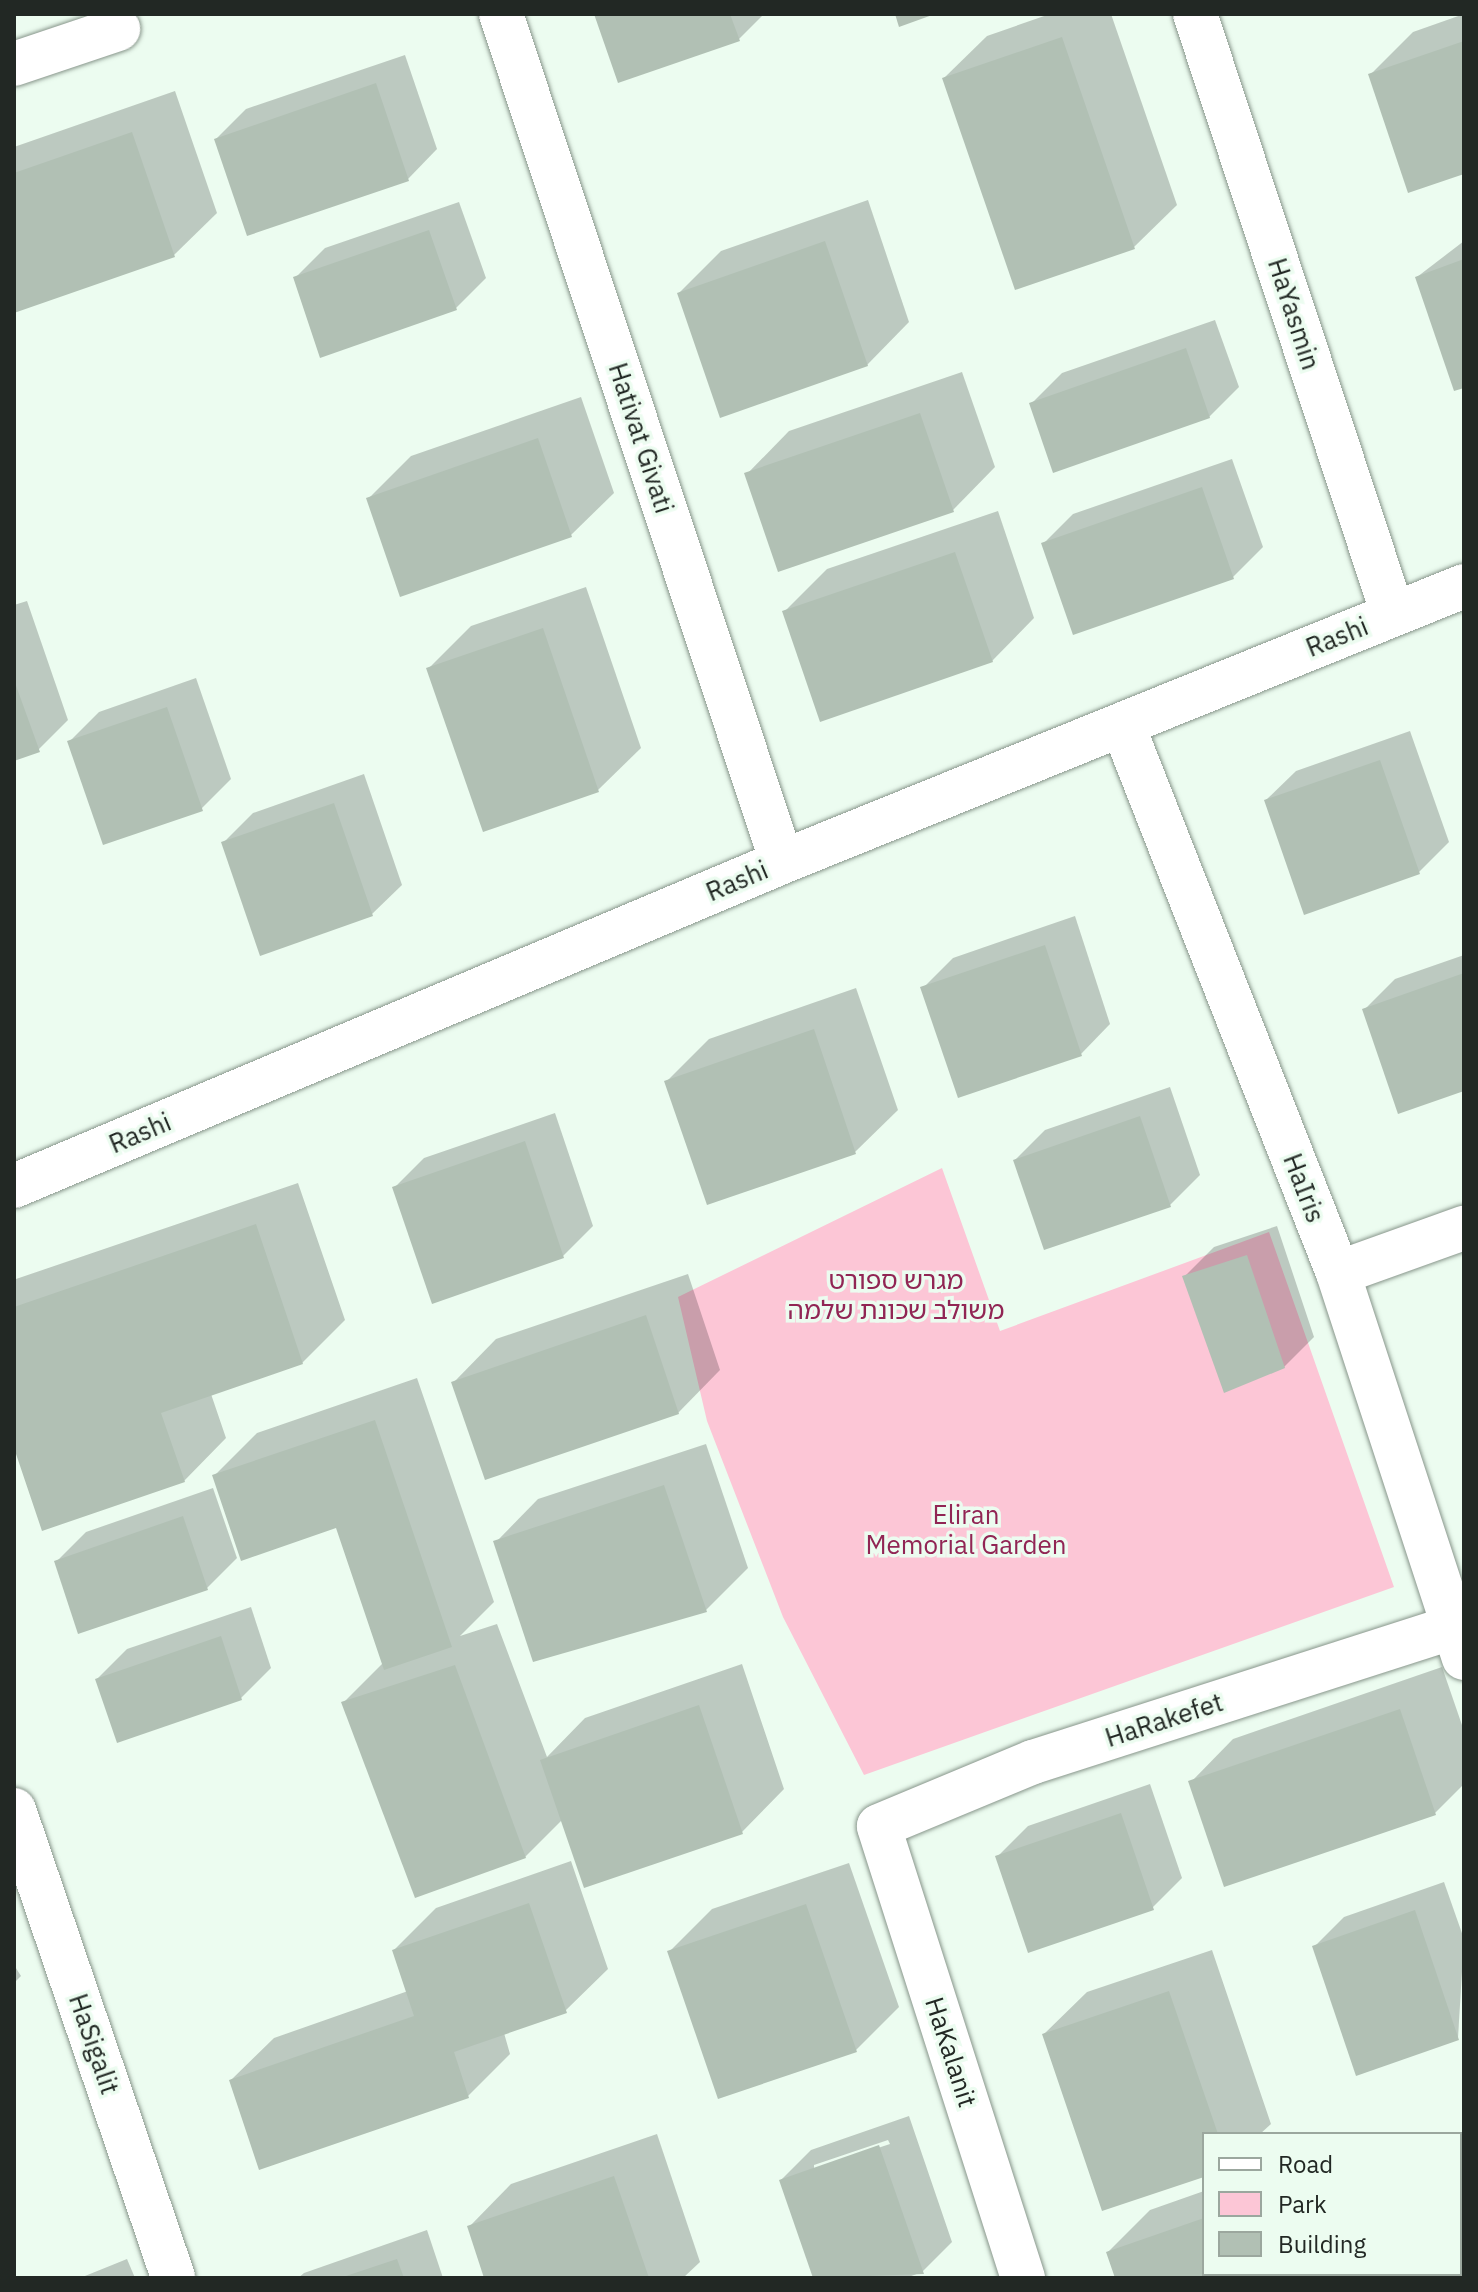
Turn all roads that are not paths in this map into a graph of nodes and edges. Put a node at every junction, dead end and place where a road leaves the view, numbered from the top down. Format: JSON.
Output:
{"nodes":[{"id":1,"x":501,"y":14,"type":"edge"},
{"id":2,"x":1195,"y":14,"type":"edge"},
{"id":3,"x":118,"y":29,"type":"dead end"},
{"id":4,"x":14,"y":64,"type":"edge"},
{"id":5,"x":1464,"y":586,"type":"edge"},
{"id":6,"x":1393,"y":614,"type":"junction"},
{"id":7,"x":1123,"y":726,"type":"junction"},
{"id":8,"x":782,"y":862,"type":"junction"},
{"id":9,"x":14,"y":1186,"type":"edge"},
{"id":10,"x":1464,"y":1228,"type":"edge"},
{"id":11,"x":1338,"y":1273,"type":"junction"},
{"id":12,"x":1459,"y":1642,"type":"edge"},
{"id":13,"x":14,"y":1810,"type":"edge"},
{"id":14,"x":879,"y":1826,"type":"joint"},
{"id":15,"x":173,"y":2278,"type":"edge"},
{"id":16,"x":1023,"y":2278,"type":"edge"}],
"edges":[{"from":1,"to":8,"type":"street","name":"Hativat Givati"},
{"from":2,"to":6,"type":"street","name":"HaYasmin"},
{"from":3,"to":4,"type":"street"},
{"from":5,"to":6,"type":"street","name":"Rashi"},
{"from":6,"to":7,"type":"street","name":"Rashi"},
{"from":7,"to":8,"type":"street","name":"Rashi"},
{"from":7,"to":11,"type":"street","name":"HaIris"},
{"from":8,"to":9,"type":"street","name":"Rashi"},
{"from":10,"to":11,"type":"street"},
{"from":11,"to":12,"type":"street","name":"HaIris"},
{"from":12,"to":14,"type":"street","name":"HaRakefet"},
{"from":13,"to":15,"type":"street","name":"HaSigalit"},
{"from":14,"to":16,"type":"street","name":"HaKalanit"}]}
